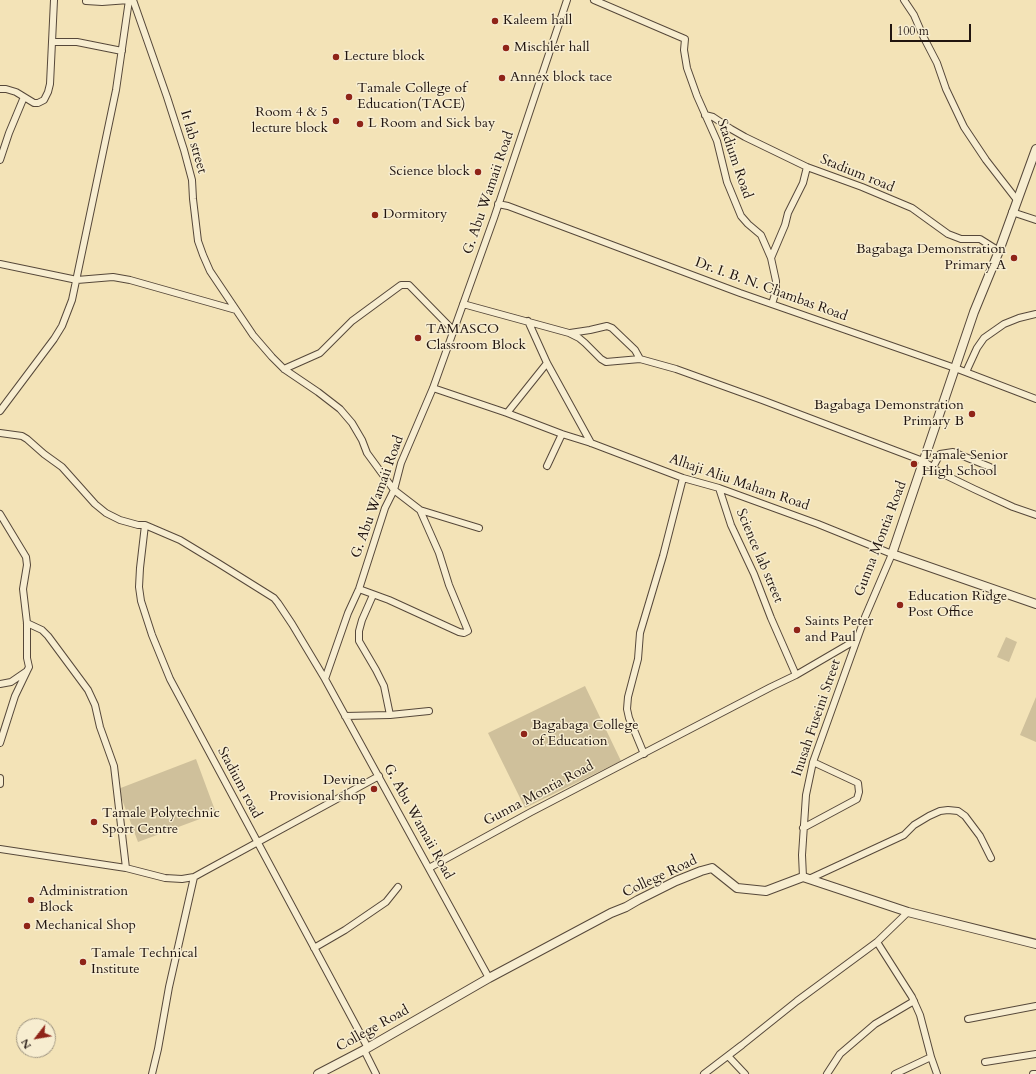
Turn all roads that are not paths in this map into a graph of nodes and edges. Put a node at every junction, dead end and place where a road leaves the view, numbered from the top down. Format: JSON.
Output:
{"nodes":[{"id":1,"x":54,"y":0,"type":"edge"},
{"id":2,"x":129,"y":0,"type":"edge"},
{"id":3,"x":133,"y":0,"type":"edge"},
{"id":4,"x":567,"y":0,"type":"edge"},
{"id":5,"x":594,"y":0,"type":"edge"},
{"id":6,"x":904,"y":0,"type":"edge"},
{"id":7,"x":86,"y":1,"type":"edge"},
{"id":8,"x":53,"y":42,"type":"junction"},
{"id":9,"x":122,"y":51,"type":"junction"},
{"id":10,"x":0,"y":89,"type":"edge"},
{"id":11,"x":24,"y":97,"type":"junction"},
{"id":12,"x":706,"y":115,"type":"junction"},
{"id":13,"x":1036,"y":149,"type":"edge"},
{"id":14,"x":0,"y":160,"type":"edge"},
{"id":15,"x":807,"y":166,"type":"junction"},
{"id":16,"x":1017,"y":200,"type":"junction"},
{"id":17,"x":498,"y":204,"type":"junction"},
{"id":18,"x":1012,"y":212,"type":"junction"},
{"id":19,"x":1036,"y":220,"type":"edge"},
{"id":20,"x":999,"y":251,"type":"junction"},
{"id":21,"x":771,"y":258,"type":"junction"},
{"id":22,"x":0,"y":264,"type":"edge"},
{"id":23,"x":77,"y":280,"type":"junction"},
{"id":24,"x":463,"y":304,"type":"junction"},
{"id":25,"x":772,"y":304,"type":"junction"},
{"id":26,"x":236,"y":310,"type":"junction"},
{"id":27,"x":1036,"y":314,"type":"edge"},
{"id":28,"x":528,"y":321,"type":"junction"},
{"id":29,"x":453,"y":330,"type":"junction"},
{"id":30,"x":569,"y":333,"type":"junction"},
{"id":31,"x":640,"y":359,"type":"junction"},
{"id":32,"x":547,"y":363,"type":"junction"},
{"id":33,"x":956,"y":368,"type":"junction"},
{"id":34,"x":284,"y":369,"type":"junction"},
{"id":35,"x":966,"y":372,"type":"junction"},
{"id":36,"x":433,"y":388,"type":"junction"},
{"id":37,"x":1036,"y":399,"type":"edge"},
{"id":38,"x":0,"y":411,"type":"edge"},
{"id":39,"x":507,"y":413,"type":"junction"},
{"id":40,"x":0,"y":434,"type":"edge"},
{"id":41,"x":562,"y":434,"type":"junction"},
{"id":42,"x":592,"y":443,"type":"junction"},
{"id":43,"x":923,"y":461,"type":"junction"},
{"id":44,"x":547,"y":466,"type":"dead end"},
{"id":45,"x":933,"y":467,"type":"junction"},
{"id":46,"x":990,"y":467,"type":"dead end"},
{"id":47,"x":683,"y":478,"type":"junction"},
{"id":48,"x":719,"y":488,"type":"junction"},
{"id":49,"x":394,"y":490,"type":"junction"},
{"id":50,"x":420,"y":510,"type":"junction"},
{"id":51,"x":0,"y":514,"type":"edge"},
{"id":52,"x":1036,"y":515,"type":"edge"},
{"id":53,"x":145,"y":525,"type":"junction"},
{"id":54,"x":479,"y":528,"type":"dead end"},
{"id":55,"x":892,"y":554,"type":"junction"},
{"id":56,"x":359,"y":589,"type":"junction"},
{"id":57,"x":373,"y":595,"type":"junction"},
{"id":58,"x":1036,"y":604,"type":"edge"},
{"id":59,"x":27,"y":623,"type":"junction"},
{"id":60,"x":856,"y":640,"type":"junction"},
{"id":61,"x":27,"y":672,"type":"junction"},
{"id":62,"x":796,"y":675,"type":"junction"},
{"id":63,"x":325,"y":679,"type":"junction"},
{"id":64,"x":0,"y":684,"type":"edge"},
{"id":65,"x":429,"y":710,"type":"dead end"},
{"id":66,"x":390,"y":715,"type":"junction"},
{"id":67,"x":345,"y":716,"type":"junction"},
{"id":68,"x":0,"y":743,"type":"edge"},
{"id":69,"x":644,"y":754,"type":"junction"},
{"id":70,"x":813,"y":762,"type":"junction"},
{"id":71,"x":379,"y":776,"type":"junction"},
{"id":72,"x":0,"y":778,"type":"edge"},
{"id":73,"x":0,"y":784,"type":"edge"},
{"id":74,"x":803,"y":828,"type":"junction"},
{"id":75,"x":257,"y":842,"type":"junction"},
{"id":76,"x":0,"y":849,"type":"edge"},
{"id":77,"x":991,"y":858,"type":"dead end"},
{"id":78,"x":126,"y":868,"type":"junction"},
{"id":79,"x":429,"y":868,"type":"junction"},
{"id":80,"x":194,"y":877,"type":"junction"},
{"id":81,"x":806,"y":878,"type":"junction"},
{"id":82,"x":398,"y":887,"type":"dead end"},
{"id":83,"x":908,"y":912,"type":"junction"},
{"id":84,"x":877,"y":942,"type":"junction"},
{"id":85,"x":1036,"y":944,"type":"edge"},
{"id":86,"x":314,"y":948,"type":"junction"},
{"id":87,"x":489,"y":978,"type":"junction"},
{"id":88,"x":914,"y":1001,"type":"junction"},
{"id":89,"x":1036,"y":1006,"type":"edge"},
{"id":90,"x":968,"y":1019,"type":"dead end"},
{"id":91,"x":366,"y":1049,"type":"junction"},
{"id":92,"x":1036,"y":1054,"type":"edge"},
{"id":93,"x":728,"y":1056,"type":"junction"},
{"id":94,"x":931,"y":1057,"type":"junction"},
{"id":95,"x":985,"y":1062,"type":"dead end"},
{"id":96,"x":154,"y":1073,"type":"edge"},
{"id":97,"x":318,"y":1074,"type":"edge"},
{"id":98,"x":376,"y":1074,"type":"edge"},
{"id":99,"x":704,"y":1074,"type":"edge"},
{"id":100,"x":745,"y":1074,"type":"edge"},
{"id":101,"x":827,"y":1074,"type":"edge"},
{"id":102,"x":895,"y":1074,"type":"edge"},
{"id":103,"x":937,"y":1074,"type":"edge"},
{"id":104,"x":1033,"y":1074,"type":"edge"},
{"id":105,"x":1036,"y":1074,"type":"edge"}],
"edges":[{"from":1,"to":8,"type":"street"},
{"from":2,"to":7,"type":"street"},
{"from":2,"to":9,"type":"street"},
{"from":3,"to":26,"type":"street","name":"It lab street"},
{"from":4,"to":17,"type":"street","name":"G. Abu Wamaii Road"},
{"from":5,"to":12,"type":"street","name":"Stadium Road"},
{"from":6,"to":16,"type":"street"},
{"from":8,"to":9,"type":"street"},
{"from":8,"to":11,"type":"street"},
{"from":9,"to":23,"type":"street"},
{"from":10,"to":11,"type":"street"},
{"from":11,"to":14,"type":"street"},
{"from":12,"to":15,"type":"street","name":"Stadium road"},
{"from":12,"to":21,"type":"street","name":"Stadium Road"},
{"from":13,"to":16,"type":"street","name":"Gunna Montia Road"},
{"from":15,"to":20,"type":"street","name":"Stadium road"},
{"from":15,"to":21,"type":"street"},
{"from":16,"to":18,"type":"street","name":"Gunna Montia Road"},
{"from":17,"to":24,"type":"street","name":"G. Abu Wamaii Road"},
{"from":17,"to":25,"type":"street","name":"Dr. I. B. N. Chambas Road"},
{"from":18,"to":19,"type":"street"},
{"from":18,"to":20,"type":"street","name":"Gunna Montia Road"},
{"from":20,"to":33,"type":"street","name":"Gunna Montia Road"},
{"from":21,"to":25,"type":"street","name":"Stadium Road"},
{"from":22,"to":23,"type":"street"},
{"from":23,"to":26,"type":"street"},
{"from":23,"to":38,"type":"street"},
{"from":24,"to":28,"type":"street"},
{"from":24,"to":29,"type":"street","name":"G. Abu Wamaii Road"},
{"from":25,"to":33,"type":"street","name":"Dr. I. B. N. Chambas Road"},
{"from":26,"to":34,"type":"street","name":"It lab street"},
{"from":27,"to":35,"type":"street"},
{"from":28,"to":30,"type":"street"},
{"from":28,"to":32,"type":"street"},
{"from":29,"to":34,"type":"street"},
{"from":29,"to":36,"type":"street","name":"G. Abu Wamaii Road"},
{"from":30,"to":31,"type":"street"},
{"from":30,"to":31,"type":"street"},
{"from":31,"to":43,"type":"street"},
{"from":32,"to":39,"type":"street"},
{"from":32,"to":42,"type":"street"},
{"from":33,"to":35,"type":"street","name":"Dr. I. B. N. Chambas Road"},
{"from":33,"to":43,"type":"street","name":"Gunna Montia Road"},
{"from":34,"to":49,"type":"street","name":"It lab street"},
{"from":35,"to":37,"type":"street","name":"Dr. I. B. N. Chambas Road"},
{"from":36,"to":39,"type":"street","name":"Alhaji Aliu Maham Road"},
{"from":36,"to":49,"type":"street","name":"G. Abu Wamaii Road"},
{"from":39,"to":41,"type":"street","name":"Alhaji Aliu Maham Road"},
{"from":40,"to":53,"type":"street"},
{"from":41,"to":42,"type":"street","name":"Alhaji Aliu Maham Road"},
{"from":41,"to":44,"type":"street"},
{"from":42,"to":47,"type":"street","name":"Alhaji Aliu Maham Road"},
{"from":43,"to":45,"type":"street"},
{"from":43,"to":55,"type":"street","name":"Gunna Montia Road"},
{"from":45,"to":46,"type":"street"},
{"from":45,"to":52,"type":"street"},
{"from":47,"to":48,"type":"street","name":"Alhaji Aliu Maham Road"},
{"from":47,"to":69,"type":"street"},
{"from":48,"to":55,"type":"street","name":"Alhaji Aliu Maham Road"},
{"from":48,"to":62,"type":"street","name":"Science lab street"},
{"from":49,"to":50,"type":"street","name":"It lab street"},
{"from":49,"to":56,"type":"street","name":"G. Abu Wamaii Road"},
{"from":50,"to":54,"type":"street"},
{"from":50,"to":57,"type":"street"},
{"from":51,"to":59,"type":"street"},
{"from":53,"to":63,"type":"street"},
{"from":53,"to":75,"type":"street","name":"Stadium road"},
{"from":55,"to":58,"type":"street","name":"Alhaji Aliu Maham Road"},
{"from":55,"to":60,"type":"street","name":"Gunna Montia Road"},
{"from":56,"to":57,"type":"street"},
{"from":56,"to":63,"type":"street","name":"G. Abu Wamaii Road"},
{"from":57,"to":66,"type":"street"},
{"from":59,"to":61,"type":"street"},
{"from":59,"to":78,"type":"street"},
{"from":60,"to":62,"type":"street","name":"Gunna Montia Road"},
{"from":60,"to":70,"type":"street","name":"Inusah Fuseini Street"},
{"from":61,"to":64,"type":"street"},
{"from":61,"to":68,"type":"street"},
{"from":62,"to":69,"type":"street","name":"Gunna Montia Road"},
{"from":63,"to":67,"type":"street","name":"G. Abu Wamaii Road"},
{"from":65,"to":66,"type":"street"},
{"from":66,"to":67,"type":"street"},
{"from":67,"to":71,"type":"street","name":"G. Abu Wamaii Road"},
{"from":69,"to":79,"type":"street","name":"Gunna Montia Road"},
{"from":70,"to":74,"type":"street","name":"Inusah Fuseini Street"},
{"from":70,"to":74,"type":"street"},
{"from":71,"to":75,"type":"street"},
{"from":71,"to":79,"type":"street","name":"G. Abu Wamaii Road"},
{"from":72,"to":73,"type":"street"},
{"from":74,"to":81,"type":"street","name":"Inusah Fuseini Street"},
{"from":75,"to":80,"type":"street"},
{"from":75,"to":86,"type":"street","name":"Stadium road"},
{"from":76,"to":78,"type":"street"},
{"from":77,"to":81,"type":"street"},
{"from":78,"to":80,"type":"street"},
{"from":79,"to":87,"type":"street","name":"G. Abu Wamaii Road"},
{"from":80,"to":96,"type":"street"},
{"from":81,"to":83,"type":"street"},
{"from":81,"to":87,"type":"street","name":"College Road"},
{"from":82,"to":86,"type":"street"},
{"from":83,"to":84,"type":"street"},
{"from":83,"to":85,"type":"street"},
{"from":84,"to":88,"type":"street"},
{"from":84,"to":93,"type":"street"},
{"from":86,"to":91,"type":"street","name":"Stadium road"},
{"from":87,"to":91,"type":"street","name":"College Road"},
{"from":88,"to":94,"type":"street"},
{"from":88,"to":101,"type":"street"},
{"from":89,"to":90,"type":"street"},
{"from":91,"to":97,"type":"street","name":"College Road"},
{"from":91,"to":98,"type":"street","name":"Stadium road"},
{"from":92,"to":95,"type":"street"},
{"from":93,"to":99,"type":"street"},
{"from":93,"to":100,"type":"street"},
{"from":94,"to":102,"type":"street"},
{"from":94,"to":103,"type":"street"},
{"from":104,"to":105,"type":"street"}]}
